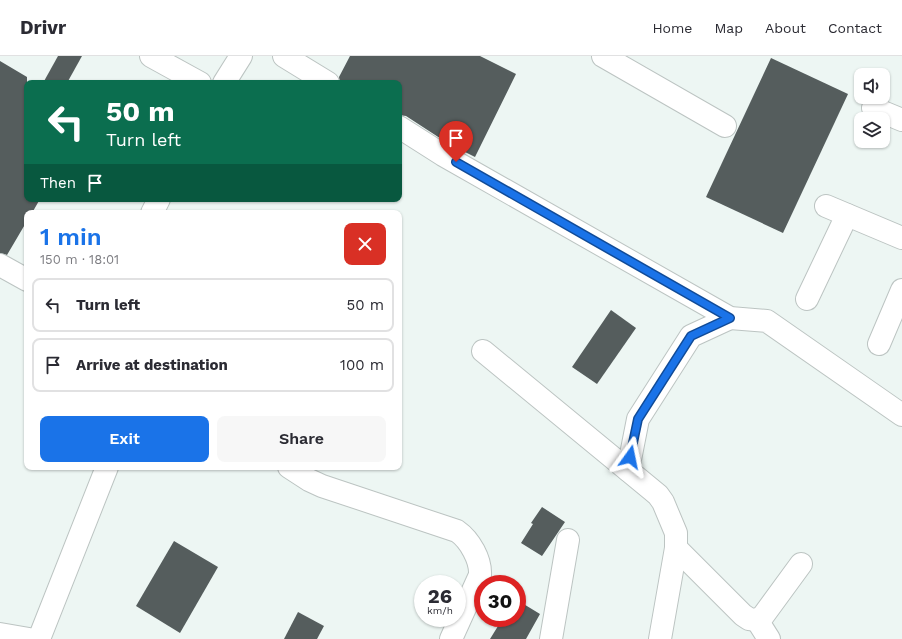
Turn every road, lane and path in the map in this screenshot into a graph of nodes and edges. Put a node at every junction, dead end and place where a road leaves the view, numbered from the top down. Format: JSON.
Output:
{"nodes":[{"id":1,"x":150,"y":56,"type":"edge"},
{"id":2,"x":241,"y":56,"type":"edge"},
{"id":3,"x":284,"y":56,"type":"edge"},
{"id":4,"x":602,"y":56,"type":"edge"},
{"id":5,"x":194,"y":80,"type":"edge"},
{"id":6,"x":226,"y":80,"type":"edge"},
{"id":7,"x":323,"y":80,"type":"edge"},
{"id":8,"x":873,"y":108,"type":"dead end"},
{"id":9,"x":902,"y":120,"type":"edge"},
{"id":10,"x":725,"y":126,"type":"dead end"},
{"id":11,"x":402,"y":129,"type":"edge"},
{"id":12,"x":826,"y":206,"type":"dead end"},
{"id":13,"x":846,"y":214,"type":"junction"},
{"id":14,"x":902,"y":238,"type":"edge"},
{"id":15,"x":0,"y":265,"type":"edge"},
{"id":16,"x":24,"y":278,"type":"edge"},
{"id":17,"x":902,"y":290,"type":"edge"},
{"id":18,"x":807,"y":299,"type":"dead end"},
{"id":19,"x":730,"y":318,"type":"junction"},
{"id":20,"x":879,"y":344,"type":"dead end"},
{"id":21,"x":483,"y":351,"type":"dead end"},
{"id":22,"x":902,"y":415,"type":"edge"},
{"id":23,"x":106,"y":470,"type":"edge"},
{"id":24,"x":294,"y":470,"type":"edge"},
{"id":25,"x":628,"y":470,"type":"junction"},
{"id":26,"x":568,"y":540,"type":"dead end"},
{"id":27,"x":676,"y":548,"type":"junction"},
{"id":28,"x":801,"y":564,"type":"dead end"},
{"id":29,"x":757,"y":620,"type":"junction"},
{"id":30,"x":0,"y":634,"type":"edge"},
{"id":31,"x":29,"y":639,"type":"edge"},
{"id":32,"x":39,"y":639,"type":"edge"},
{"id":33,"x":451,"y":639,"type":"edge"},
{"id":34,"x":551,"y":639,"type":"edge"},
{"id":35,"x":660,"y":639,"type":"edge"},
{"id":36,"x":769,"y":639,"type":"edge"}],
"edges":[{"from":1,"to":5,"type":"street"},
{"from":2,"to":6,"type":"street"},
{"from":3,"to":7,"type":"street"},
{"from":4,"to":10,"type":"street"},
{"from":8,"to":9,"type":"street"},
{"from":11,"to":19,"type":"street"},
{"from":12,"to":13,"type":"street"},
{"from":13,"to":14,"type":"street"},
{"from":13,"to":18,"type":"street"},
{"from":15,"to":16,"type":"street"},
{"from":17,"to":20,"type":"street"},
{"from":19,"to":22,"type":"street"},
{"from":19,"to":25,"type":"street"},
{"from":21,"to":25,"type":"street"},
{"from":23,"to":32,"type":"street"},
{"from":24,"to":33,"type":"street"},
{"from":25,"to":27,"type":"street"},
{"from":26,"to":34,"type":"street"},
{"from":27,"to":29,"type":"street"},
{"from":27,"to":35,"type":"street"},
{"from":28,"to":29,"type":"street"},
{"from":29,"to":36,"type":"street"},
{"from":30,"to":31,"type":"street"}]}
